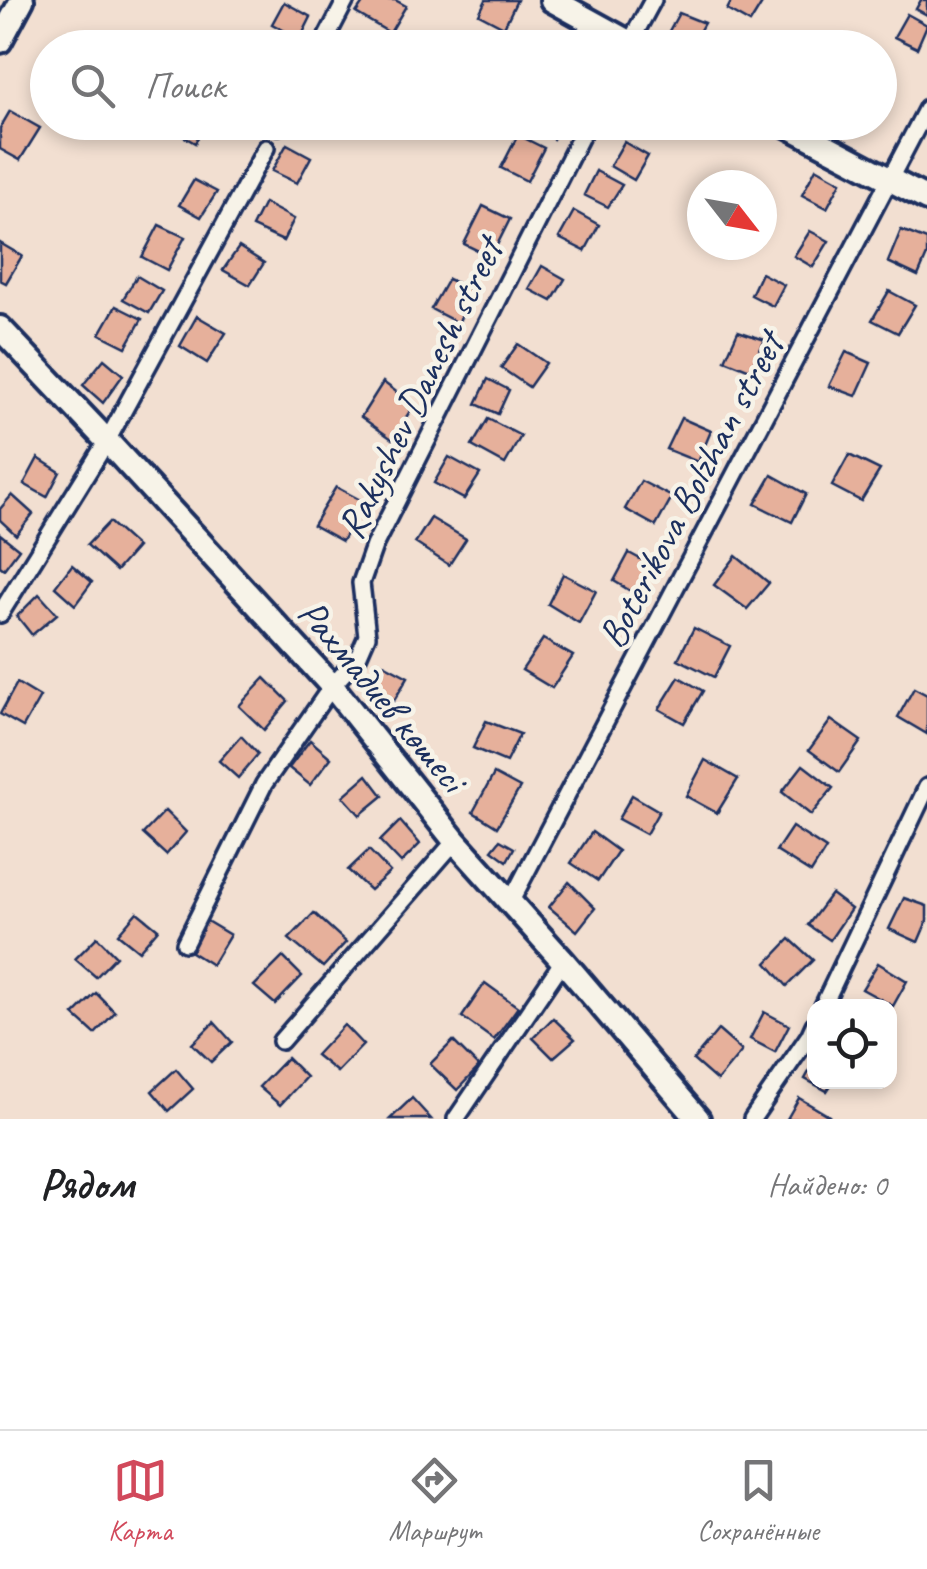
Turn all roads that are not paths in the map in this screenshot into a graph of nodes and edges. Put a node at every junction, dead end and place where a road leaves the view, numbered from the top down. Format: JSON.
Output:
{"nodes":[{"id":1,"x":22,"y":0,"type":"edge"},
{"id":2,"x":346,"y":0,"type":"edge"},
{"id":3,"x":552,"y":0,"type":"edge"},
{"id":4,"x":653,"y":0,"type":"edge"},
{"id":5,"x":330,"y":30,"type":"edge"},
{"id":6,"x":604,"y":30,"type":"edge"},
{"id":7,"x":639,"y":30,"type":"edge"},
{"id":8,"x":0,"y":41,"type":"edge"},
{"id":9,"x":927,"y":108,"type":"edge"},
{"id":10,"x":579,"y":140,"type":"edge"},
{"id":11,"x":815,"y":140,"type":"edge"},
{"id":12,"x":266,"y":148,"type":"dead end"},
{"id":13,"x":890,"y":180,"type":"junction"},
{"id":14,"x":927,"y":199,"type":"edge"},
{"id":15,"x":0,"y":328,"type":"edge"},
{"id":16,"x":107,"y":441,"type":"junction"},
{"id":17,"x":0,"y":614,"type":"edge"},
{"id":18,"x":332,"y":686,"type":"junction"},
{"id":19,"x":927,"y":787,"type":"edge"},
{"id":20,"x":455,"y":841,"type":"junction"},
{"id":21,"x":510,"y":902,"type":"junction"},
{"id":22,"x":185,"y":943,"type":"dead end"},
{"id":23,"x":563,"y":961,"type":"junction"},
{"id":24,"x":826,"y":999,"type":"edge"},
{"id":25,"x":807,"y":1035,"type":"edge"},
{"id":26,"x":281,"y":1041,"type":"dead end"},
{"id":27,"x":456,"y":1119,"type":"edge"},
{"id":28,"x":698,"y":1119,"type":"edge"},
{"id":29,"x":752,"y":1119,"type":"edge"}],
"edges":[{"from":1,"to":8,"type":"street"},
{"from":2,"to":5,"type":"street"},
{"from":3,"to":6,"type":"street"},
{"from":4,"to":7,"type":"street"},
{"from":9,"to":13,"type":"street","name":"Boterikova Bolzhan street"},
{"from":10,"to":18,"type":"street","name":"Rakyshev Danesh street"},
{"from":11,"to":13,"type":"street"},
{"from":12,"to":16,"type":"street"},
{"from":13,"to":14,"type":"street"},
{"from":13,"to":21,"type":"street","name":"Boterikova Bolzhan street"},
{"from":15,"to":16,"type":"street","name":"Рахмадиев көшесі"},
{"from":16,"to":17,"type":"street"},
{"from":16,"to":18,"type":"street","name":"Рахмадиев көшесі"},
{"from":18,"to":20,"type":"street","name":"Рахмадиев көшесі"},
{"from":18,"to":22,"type":"street","name":"Rakyshev Danesh street"},
{"from":19,"to":24,"type":"street"},
{"from":20,"to":21,"type":"street","name":"Рахмадиев көшесі"},
{"from":20,"to":26,"type":"street"},
{"from":21,"to":23,"type":"street","name":"Рахмадиев көшесі"},
{"from":23,"to":27,"type":"street"},
{"from":23,"to":28,"type":"street","name":"Рахмадиев көшесі"},
{"from":25,"to":29,"type":"street"}]}
